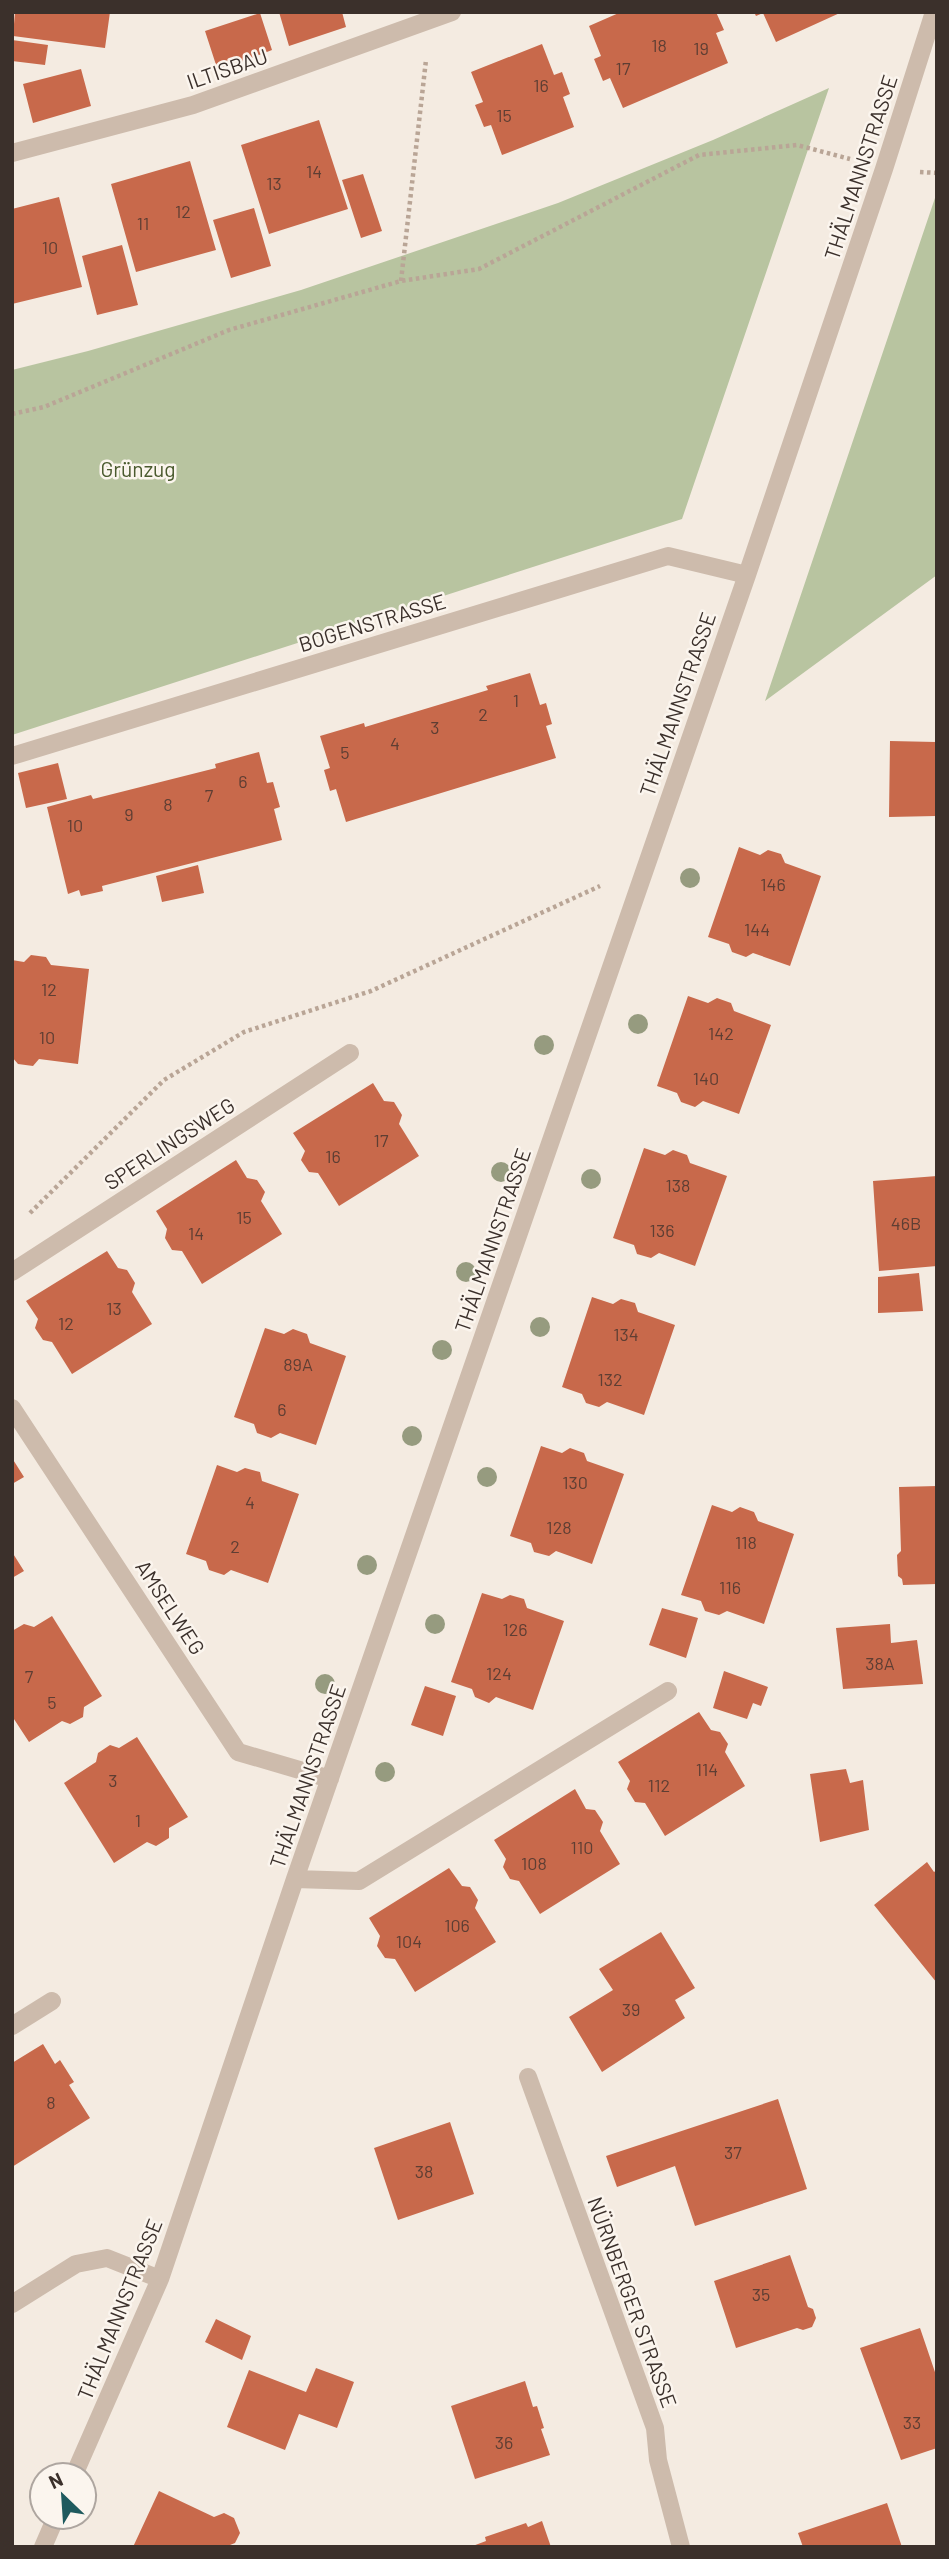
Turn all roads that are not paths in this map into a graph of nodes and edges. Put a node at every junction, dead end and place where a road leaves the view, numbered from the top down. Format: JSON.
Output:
{"nodes":[{"id":1,"x":452,"y":12,"type":"edge"},
{"id":2,"x":934,"y":12,"type":"edge"},
{"id":3,"x":12,"y":153,"type":"edge"},
{"id":4,"x":747,"y":575,"type":"junction"},
{"id":5,"x":12,"y":756,"type":"edge"},
{"id":6,"x":350,"y":1053,"type":"dead end"},
{"id":7,"x":12,"y":1272,"type":"edge"},
{"id":8,"x":12,"y":1408,"type":"edge"},
{"id":9,"x":668,"y":1690,"type":"dead end"},
{"id":10,"x":330,"y":1779,"type":"junction"},
{"id":11,"x":295,"y":1879,"type":"junction"},
{"id":12,"x":52,"y":2001,"type":"dead end"},
{"id":13,"x":12,"y":2026,"type":"edge"},
{"id":14,"x":528,"y":2077,"type":"dead end"},
{"id":15,"x":160,"y":2278,"type":"junction"},
{"id":16,"x":12,"y":2304,"type":"edge"},
{"id":17,"x":81,"y":2461,"type":"edge"},
{"id":18,"x":681,"y":2547,"type":"edge"}],
"edges":[{"from":1,"to":3,"type":"street","name":"ILTISBAU"},
{"from":2,"to":4,"type":"street","name":"THÄLMANNSTRASSE"},
{"from":4,"to":5,"type":"street","name":"BOGENSTRASSE"},
{"from":4,"to":10,"type":"street","name":"THÄLMANNSTRASSE"},
{"from":6,"to":7,"type":"street","name":"SPERLINGSWEG"},
{"from":8,"to":10,"type":"street","name":"AMSELWEG"},
{"from":9,"to":11,"type":"street"},
{"from":10,"to":11,"type":"street","name":"THÄLMANNSTRASSE"},
{"from":11,"to":15,"type":"street","name":"THÄLMANNSTRASSE"},
{"from":12,"to":13,"type":"street"},
{"from":14,"to":18,"type":"street","name":"NÜRNBERGER STRASSE"},
{"from":15,"to":16,"type":"street"},
{"from":15,"to":17,"type":"street","name":"THÄLMANNSTRASSE"}]}
